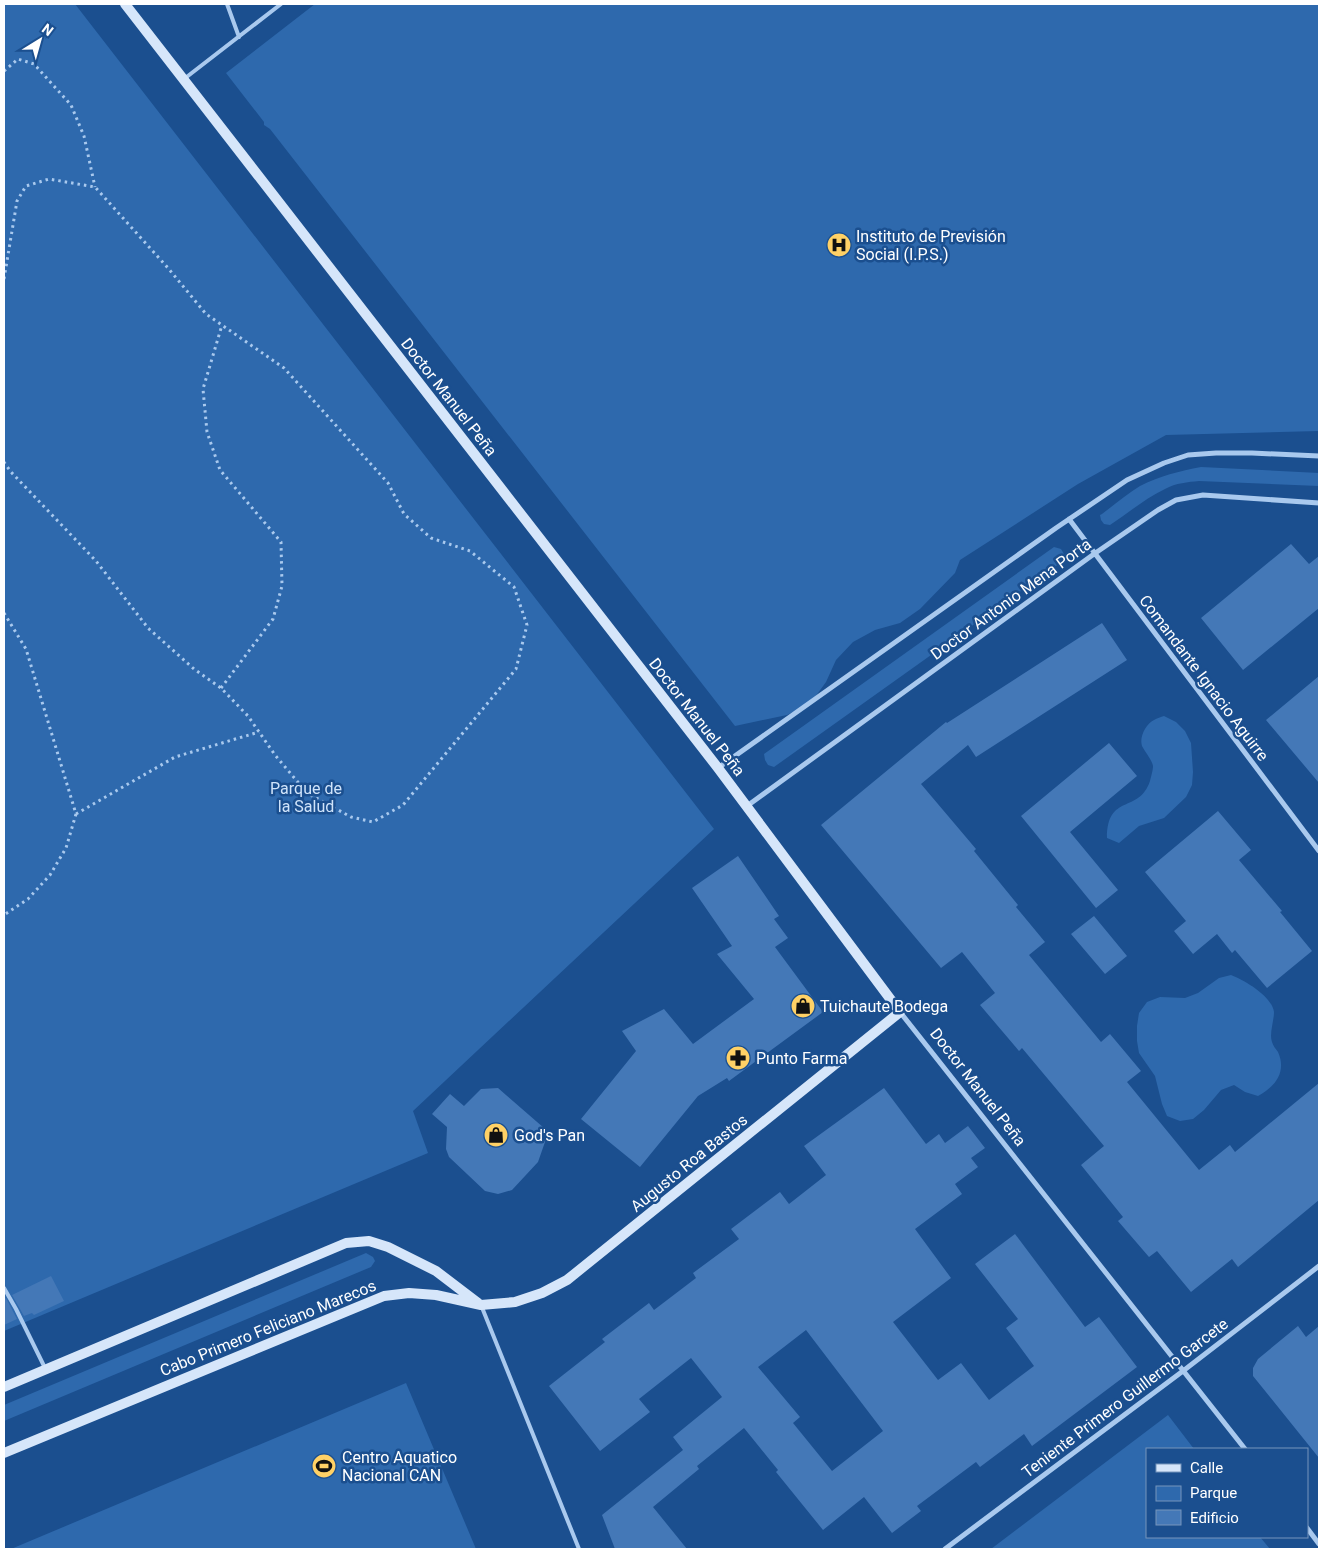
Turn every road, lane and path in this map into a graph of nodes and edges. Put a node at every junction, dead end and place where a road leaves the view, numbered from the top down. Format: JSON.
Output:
{"nodes":[{"id":1,"x":125,"y":4,"type":"edge"},
{"id":2,"x":228,"y":4,"type":"edge"},
{"id":3,"x":281,"y":4,"type":"edge"},
{"id":4,"x":239,"y":37,"type":"junction"},
{"id":5,"x":4,"y":71,"type":"edge"},
{"id":6,"x":184,"y":79,"type":"junction"},
{"id":7,"x":95,"y":187,"type":"junction"},
{"id":8,"x":4,"y":279,"type":"edge"},
{"id":9,"x":222,"y":324,"type":"junction"},
{"id":10,"x":1319,"y":456,"type":"edge"},
{"id":11,"x":4,"y":462,"type":"edge"},
{"id":12,"x":1319,"y":503,"type":"edge"},
{"id":13,"x":1069,"y":519,"type":"junction"},
{"id":14,"x":1094,"y":554,"type":"junction"},
{"id":15,"x":4,"y":613,"type":"edge"},
{"id":16,"x":221,"y":688,"type":"junction"},
{"id":17,"x":260,"y":732,"type":"junction"},
{"id":18,"x":718,"y":768,"type":"junction"},
{"id":19,"x":748,"y":806,"type":"junction"},
{"id":20,"x":76,"y":814,"type":"junction"},
{"id":21,"x":1319,"y":851,"type":"edge"},
{"id":22,"x":4,"y":915,"type":"edge"},
{"id":23,"x":900,"y":1012,"type":"junction"},
{"id":24,"x":1319,"y":1266,"type":"edge"},
{"id":25,"x":4,"y":1288,"type":"edge"},
{"id":26,"x":481,"y":1305,"type":"junction"},
{"id":27,"x":45,"y":1370,"type":"junction"},
{"id":28,"x":1183,"y":1371,"type":"junction"},
{"id":29,"x":4,"y":1387,"type":"edge"},
{"id":30,"x":1244,"y":1448,"type":"edge"},
{"id":31,"x":4,"y":1453,"type":"edge"},
{"id":32,"x":1308,"y":1529,"type":"edge"},
{"id":33,"x":1319,"y":1544,"type":"edge"},
{"id":34,"x":579,"y":1549,"type":"edge"},
{"id":35,"x":945,"y":1549,"type":"edge"}],
"edges":[{"from":1,"to":6,"type":"street","name":"Doctor Manuel Peña"},
{"from":2,"to":4,"type":"lane"},
{"from":3,"to":4,"type":"lane"},
{"from":4,"to":6,"type":"lane"},
{"from":5,"to":7,"type":"path"},
{"from":6,"to":18,"type":"street","name":"Doctor Manuel Peña"},
{"from":7,"to":8,"type":"path"},
{"from":7,"to":9,"type":"path"},
{"from":9,"to":16,"type":"path"},
{"from":9,"to":17,"type":"path"},
{"from":10,"to":13,"type":"street"},
{"from":11,"to":16,"type":"path"},
{"from":12,"to":14,"type":"street","name":"Doctor Antonio Mena Porta"},
{"from":13,"to":14,"type":"street","name":"Comandante Ignacio Aguirre"},
{"from":13,"to":18,"type":"street"},
{"from":14,"to":19,"type":"street","name":"Doctor Antonio Mena Porta"},
{"from":14,"to":21,"type":"street","name":"Comandante Ignacio Aguirre"},
{"from":15,"to":20,"type":"path"},
{"from":16,"to":17,"type":"path"},
{"from":17,"to":20,"type":"path"},
{"from":18,"to":19,"type":"street","name":"Doctor Manuel Peña"},
{"from":19,"to":23,"type":"street","name":"Doctor Manuel Peña"},
{"from":20,"to":22,"type":"path"},
{"from":23,"to":26,"type":"street","name":"Augusto Roa Bastos"},
{"from":23,"to":28,"type":"street","name":"Doctor Manuel Peña"},
{"from":24,"to":28,"type":"street","name":"Teniente Primero Guillermo Garcete"},
{"from":25,"to":27,"type":"lane"},
{"from":26,"to":27,"type":"street"},
{"from":26,"to":31,"type":"street","name":"Cabo Primero Feliciano Marecos"},
{"from":26,"to":34,"type":"lane"},
{"from":27,"to":29,"type":"street"},
{"from":28,"to":30,"type":"street","name":"Doctor Manuel Peña"},
{"from":28,"to":35,"type":"street","name":"Teniente Primero Guillermo Garcete"},
{"from":32,"to":33,"type":"street"}]}
